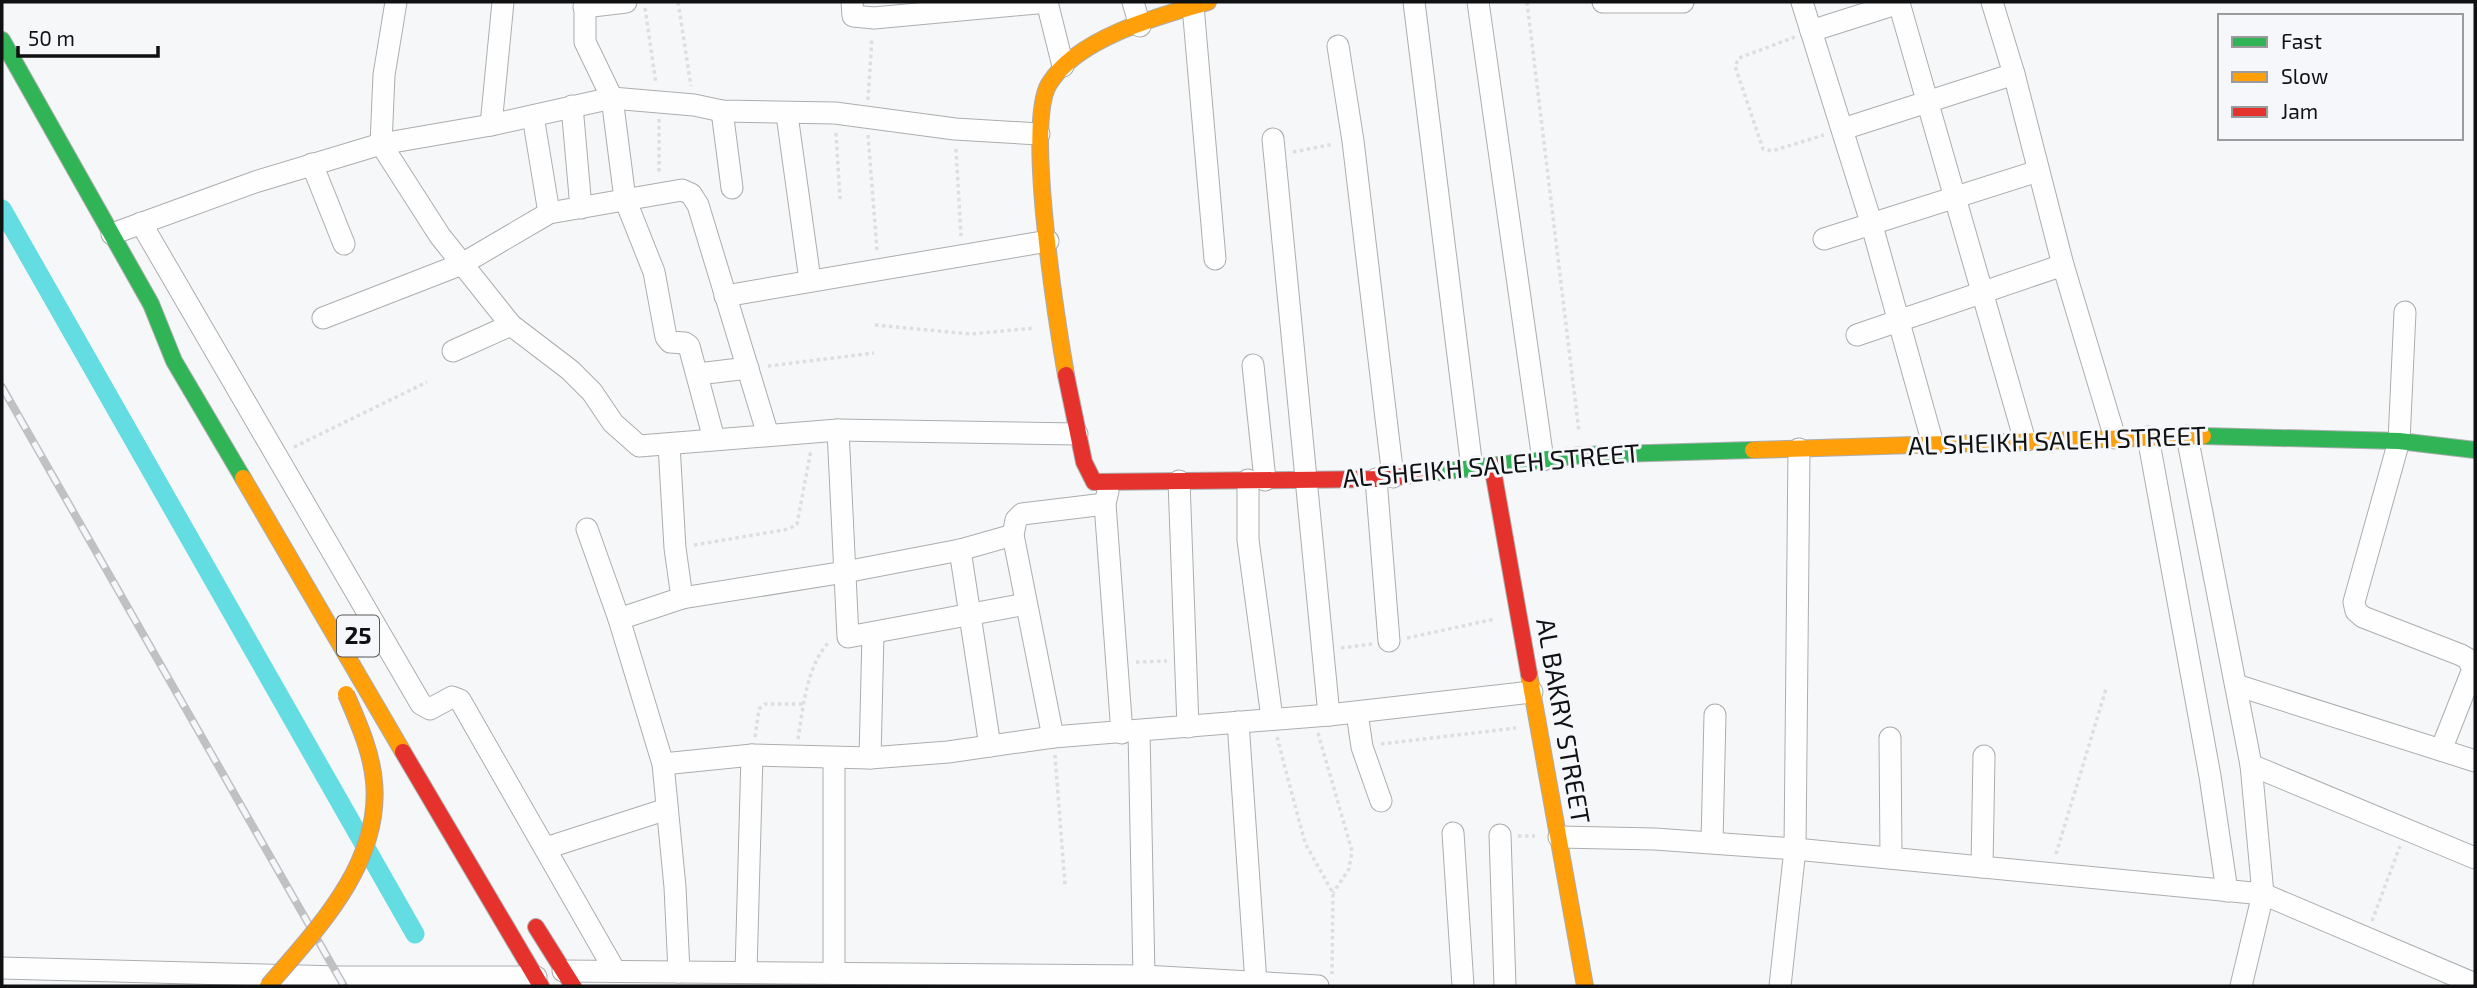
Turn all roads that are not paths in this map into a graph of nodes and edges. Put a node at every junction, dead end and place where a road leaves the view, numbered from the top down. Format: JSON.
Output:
{"nodes":[{"id":1,"x":396,"y":2,"type":"edge"},
{"id":2,"x":503,"y":2,"type":"edge"},
{"id":3,"x":626,"y":2,"type":"edge"},
{"id":4,"x":852,"y":2,"type":"edge"},
{"id":5,"x":1133,"y":2,"type":"edge"},
{"id":6,"x":1414,"y":2,"type":"edge"},
{"id":7,"x":1478,"y":2,"type":"edge"},
{"id":8,"x":1603,"y":2,"type":"edge"},
{"id":9,"x":1683,"y":2,"type":"edge"},
{"id":10,"x":1802,"y":2,"type":"edge"},
{"id":11,"x":1901,"y":2,"type":"edge"},
{"id":12,"x":1992,"y":2,"type":"edge"},
{"id":13,"x":584,"y":4,"type":"edge"},
{"id":14,"x":1201,"y":4,"type":"edge"},
{"id":15,"x":1140,"y":26,"type":"junction"},
{"id":16,"x":1811,"y":31,"type":"junction"},
{"id":17,"x":2,"y":40,"type":"edge"},
{"id":18,"x":1338,"y":46,"type":"dead end"},
{"id":19,"x":1063,"y":66,"type":"junction"},
{"id":20,"x":2014,"y":74,"type":"junction"},
{"id":21,"x":612,"y":97,"type":"junction"},
{"id":22,"x":1927,"y":102,"type":"junction"},
{"id":23,"x":572,"y":107,"type":"junction"},
{"id":24,"x":722,"y":111,"type":"junction"},
{"id":25,"x":788,"y":115,"type":"junction"},
{"id":26,"x":533,"y":116,"type":"junction"},
{"id":27,"x":491,"y":125,"type":"junction"},
{"id":28,"x":1843,"y":129,"type":"junction"},
{"id":29,"x":1039,"y":134,"type":"junction"},
{"id":30,"x":381,"y":144,"type":"junction"},
{"id":31,"x":1274,"y":147,"type":"road end"},
{"id":32,"x":312,"y":164,"type":"junction"},
{"id":33,"x":2038,"y":171,"type":"junction"},
{"id":34,"x":733,"y":188,"type":"dead end"},
{"id":35,"x":1953,"y":197,"type":"junction"},
{"id":36,"x":625,"y":199,"type":"junction"},
{"id":37,"x":581,"y":208,"type":"junction"},
{"id":38,"x":548,"y":214,"type":"junction"},
{"id":39,"x":1871,"y":222,"type":"junction"},
{"id":40,"x":141,"y":223,"type":"junction"},
{"id":41,"x":112,"y":234,"type":"junction"},
{"id":42,"x":1824,"y":239,"type":"dead end"},
{"id":43,"x":1048,"y":241,"type":"junction"},
{"id":44,"x":344,"y":244,"type":"dead end"},
{"id":45,"x":1215,"y":259,"type":"dead end"},
{"id":46,"x":462,"y":264,"type":"junction"},
{"id":47,"x":2063,"y":265,"type":"junction"},
{"id":48,"x":810,"y":280,"type":"junction"},
{"id":49,"x":1982,"y":292,"type":"junction"},
{"id":50,"x":725,"y":296,"type":"junction"},
{"id":51,"x":151,"y":304,"type":"junction"},
{"id":52,"x":2405,"y":312,"type":"dead end"},
{"id":53,"x":323,"y":318,"type":"dead end"},
{"id":54,"x":1900,"y":321,"type":"junction"},
{"id":55,"x":511,"y":325,"type":"junction"},
{"id":56,"x":1857,"y":335,"type":"dead end"},
{"id":57,"x":184,"y":340,"type":"dead end"},
{"id":58,"x":453,"y":351,"type":"dead end"},
{"id":59,"x":157,"y":363,"type":"dead end"},
{"id":60,"x":1253,"y":365,"type":"dead end"},
{"id":61,"x":748,"y":368,"type":"junction"},
{"id":62,"x":698,"y":374,"type":"junction"},
{"id":63,"x":838,"y":430,"type":"junction"},
{"id":64,"x":1077,"y":434,"type":"junction"},
{"id":65,"x":768,"y":435,"type":"junction"},
{"id":66,"x":2187,"y":436,"type":"junction"},
{"id":67,"x":2148,"y":437,"type":"junction"},
{"id":68,"x":2115,"y":438,"type":"junction"},
{"id":69,"x":714,"y":439,"type":"junction"},
{"id":70,"x":2025,"y":441,"type":"junction"},
{"id":71,"x":2399,"y":441,"type":"junction"},
{"id":72,"x":1933,"y":444,"type":"junction"},
{"id":73,"x":669,"y":445,"type":"junction"},
{"id":74,"x":1799,"y":449,"type":"junction"},
{"id":75,"x":2475,"y":450,"type":"edge"},
{"id":76,"x":1543,"y":460,"type":"junction"},
{"id":77,"x":1482,"y":467,"type":"junction"},
{"id":78,"x":1384,"y":478,"type":"junction"},
{"id":79,"x":1257,"y":480,"type":"junction"},
{"id":80,"x":1305,"y":480,"type":"junction"},
{"id":81,"x":1179,"y":481,"type":"junction"},
{"id":82,"x":1109,"y":482,"type":"junction"},
{"id":83,"x":1105,"y":504,"type":"junction"},
{"id":84,"x":587,"y":529,"type":"dead end"},
{"id":85,"x":1013,"y":535,"type":"junction"},
{"id":86,"x":960,"y":550,"type":"junction"},
{"id":87,"x":845,"y":572,"type":"junction"},
{"id":88,"x":682,"y":598,"type":"junction"},
{"id":89,"x":1026,"y":604,"type":"junction"},
{"id":90,"x":971,"y":617,"type":"junction"},
{"id":91,"x":619,"y":619,"type":"junction"},
{"id":92,"x":873,"y":634,"type":"junction"},
{"id":93,"x":1389,"y":641,"type":"road end"},
{"id":94,"x":2236,"y":685,"type":"junction"},
{"id":95,"x":343,"y":688,"type":"dead end"},
{"id":96,"x":1532,"y":692,"type":"junction"},
{"id":97,"x":1357,"y":713,"type":"junction"},
{"id":98,"x":1715,"y":715,"type":"dead end"},
{"id":99,"x":1321,"y":716,"type":"junction"},
{"id":100,"x":1272,"y":718,"type":"junction"},
{"id":101,"x":1238,"y":722,"type":"junction"},
{"id":102,"x":1188,"y":727,"type":"junction"},
{"id":103,"x":1130,"y":732,"type":"junction"},
{"id":104,"x":1053,"y":737,"type":"junction"},
{"id":105,"x":1890,"y":738,"type":"dead end"},
{"id":106,"x":990,"y":746,"type":"junction"},
{"id":107,"x":2441,"y":750,"type":"junction"},
{"id":108,"x":752,"y":755,"type":"junction"},
{"id":109,"x":1984,"y":756,"type":"dead end"},
{"id":110,"x":835,"y":758,"type":"junction"},
{"id":111,"x":870,"y":758,"type":"junction"},
{"id":112,"x":2475,"y":761,"type":"edge"},
{"id":113,"x":663,"y":764,"type":"junction"},
{"id":114,"x":2251,"y":765,"type":"junction"},
{"id":115,"x":1381,"y":801,"type":"dead end"},
{"id":116,"x":667,"y":809,"type":"junction"},
{"id":117,"x":1453,"y":833,"type":"dead end"},
{"id":118,"x":1500,"y":835,"type":"road end"},
{"id":119,"x":1559,"y":837,"type":"junction"},
{"id":120,"x":1713,"y":842,"type":"junction"},
{"id":121,"x":546,"y":848,"type":"junction"},
{"id":122,"x":1795,"y":849,"type":"junction"},
{"id":123,"x":1891,"y":858,"type":"junction"},
{"id":124,"x":2475,"y":858,"type":"edge"},
{"id":125,"x":1982,"y":867,"type":"junction"},
{"id":126,"x":2227,"y":891,"type":"junction"},
{"id":127,"x":2263,"y":894,"type":"junction"},
{"id":128,"x":529,"y":917,"type":"dead end"},
{"id":129,"x":2,"y":968,"type":"edge"},
{"id":130,"x":615,"y":971,"type":"junction"},
{"id":131,"x":679,"y":972,"type":"junction"},
{"id":132,"x":746,"y":972,"type":"junction"},
{"id":133,"x":834,"y":974,"type":"junction"},
{"id":134,"x":1144,"y":976,"type":"junction"},
{"id":135,"x":568,"y":979,"type":"edge"},
{"id":136,"x":539,"y":982,"type":"edge"},
{"id":137,"x":1256,"y":983,"type":"junction"},
{"id":138,"x":2475,"y":984,"type":"edge"},
{"id":139,"x":268,"y":986,"type":"edge"},
{"id":140,"x":1318,"y":986,"type":"edge"},
{"id":141,"x":1463,"y":986,"type":"edge"},
{"id":142,"x":1505,"y":986,"type":"edge"},
{"id":143,"x":1585,"y":986,"type":"edge"},
{"id":144,"x":1780,"y":986,"type":"edge"},
{"id":145,"x":2241,"y":986,"type":"edge"}],
"edges":[{"from":1,"to":30,"type":"street"},
{"from":2,"to":27,"type":"street"},
{"from":3,"to":13,"type":"street"},
{"from":4,"to":19,"type":"street"},
{"from":5,"to":15,"type":"street"},
{"from":6,"to":77,"type":"street"},
{"from":7,"to":76,"type":"street"},
{"from":8,"to":9,"type":"street"},
{"from":10,"to":16,"type":"street"},
{"from":11,"to":16,"type":"street"},
{"from":11,"to":22,"type":"street"},
{"from":12,"to":20,"type":"street"},
{"from":13,"to":21,"type":"street"},
{"from":14,"to":15,"type":"main road"},
{"from":14,"to":45,"type":"street"},
{"from":15,"to":19,"type":"main road"},
{"from":16,"to":28,"type":"street"},
{"from":17,"to":41,"type":"main road","number":"25"},
{"from":18,"to":78,"type":"street"},
{"from":19,"to":29,"type":"main road"},
{"from":20,"to":22,"type":"street"},
{"from":20,"to":33,"type":"street"},
{"from":21,"to":23,"type":"street"},
{"from":21,"to":24,"type":"street"},
{"from":21,"to":36,"type":"street"},
{"from":22,"to":28,"type":"street"},
{"from":22,"to":35,"type":"street"},
{"from":23,"to":26,"type":"street"},
{"from":23,"to":37,"type":"street"},
{"from":24,"to":25,"type":"street"},
{"from":24,"to":34,"type":"street"},
{"from":25,"to":29,"type":"street"},
{"from":25,"to":48,"type":"street"},
{"from":26,"to":27,"type":"street"},
{"from":26,"to":38,"type":"street"},
{"from":27,"to":30,"type":"street"},
{"from":28,"to":39,"type":"street"},
{"from":29,"to":43,"type":"main road"},
{"from":30,"to":32,"type":"street"},
{"from":30,"to":46,"type":"street"},
{"from":31,"to":80,"type":"street"},
{"from":32,"to":40,"type":"street"},
{"from":32,"to":44,"type":"street"},
{"from":33,"to":35,"type":"street"},
{"from":33,"to":47,"type":"street"},
{"from":35,"to":39,"type":"street"},
{"from":35,"to":49,"type":"street"},
{"from":36,"to":37,"type":"street"},
{"from":36,"to":50,"type":"street"},
{"from":36,"to":62,"type":"street"},
{"from":37,"to":38,"type":"street"},
{"from":38,"to":46,"type":"street"},
{"from":39,"to":42,"type":"street"},
{"from":39,"to":54,"type":"street"},
{"from":40,"to":41,"type":"street"},
{"from":40,"to":121,"type":"street"},
{"from":41,"to":51,"type":"main road","number":"25"},
{"from":43,"to":48,"type":"street"},
{"from":43,"to":64,"type":"main road"},
{"from":46,"to":53,"type":"street"},
{"from":46,"to":55,"type":"street"},
{"from":47,"to":49,"type":"street"},
{"from":47,"to":68,"type":"street"},
{"from":48,"to":50,"type":"street"},
{"from":49,"to":54,"type":"street"},
{"from":49,"to":70,"type":"street"},
{"from":50,"to":61,"type":"street"},
{"from":51,"to":57,"type":"main road","number":"25"},
{"from":51,"to":59,"type":"main road"},
{"from":51,"to":136,"type":"main road","number":"25"},
{"from":52,"to":71,"type":"street"},
{"from":54,"to":56,"type":"street"},
{"from":54,"to":72,"type":"street"},
{"from":55,"to":58,"type":"street"},
{"from":55,"to":73,"type":"street"},
{"from":60,"to":79,"type":"street"},
{"from":61,"to":62,"type":"street"},
{"from":61,"to":65,"type":"street"},
{"from":62,"to":69,"type":"street"},
{"from":63,"to":64,"type":"street"},
{"from":63,"to":65,"type":"street"},
{"from":63,"to":87,"type":"street"},
{"from":64,"to":82,"type":"main road"},
{"from":65,"to":69,"type":"street"},
{"from":66,"to":67,"type":"main road","name":"AL SHEIKH SALEH STREET"},
{"from":66,"to":71,"type":"main road","name":"AL SHEIKH SALEH STREET"},
{"from":66,"to":94,"type":"street"},
{"from":67,"to":68,"type":"main road","name":"AL SHEIKH SALEH STREET"},
{"from":67,"to":126,"type":"street"},
{"from":68,"to":70,"type":"main road","name":"AL SHEIKH SALEH STREET"},
{"from":69,"to":73,"type":"street"},
{"from":70,"to":72,"type":"main road","name":"AL SHEIKH SALEH STREET"},
{"from":71,"to":75,"type":"main road","name":"AL SHEIKH SALEH STREET"},
{"from":71,"to":107,"type":"street"},
{"from":72,"to":74,"type":"main road","name":"AL SHEIKH SALEH STREET"},
{"from":73,"to":88,"type":"street"},
{"from":74,"to":76,"type":"main road","name":"AL SHEIKH SALEH STREET"},
{"from":74,"to":122,"type":"street"},
{"from":76,"to":77,"type":"main road","name":"AL SHEIKH SALEH STREET"},
{"from":77,"to":78,"type":"main road","name":"AL SHEIKH SALEH STREET"},
{"from":77,"to":96,"type":"main road","name":"AL BAKRY STREET"},
{"from":78,"to":80,"type":"main road","name":"AL SHEIKH SALEH STREET"},
{"from":78,"to":93,"type":"street"},
{"from":79,"to":80,"type":"main road","name":"AL SHEIKH SALEH STREET"},
{"from":79,"to":81,"type":"main road","name":"AL SHEIKH SALEH STREET"},
{"from":79,"to":100,"type":"street"},
{"from":80,"to":99,"type":"street"},
{"from":81,"to":82,"type":"main road","name":"AL SHEIKH SALEH STREET"},
{"from":81,"to":102,"type":"street"},
{"from":82,"to":83,"type":"street"},
{"from":83,"to":85,"type":"street"},
{"from":83,"to":103,"type":"street"},
{"from":84,"to":91,"type":"street"},
{"from":85,"to":86,"type":"street"},
{"from":85,"to":89,"type":"street"},
{"from":86,"to":87,"type":"street"},
{"from":86,"to":90,"type":"street"},
{"from":87,"to":88,"type":"street"},
{"from":87,"to":92,"type":"street"},
{"from":88,"to":91,"type":"street"},
{"from":89,"to":90,"type":"street"},
{"from":89,"to":104,"type":"street"},
{"from":90,"to":92,"type":"street"},
{"from":90,"to":106,"type":"street"},
{"from":91,"to":113,"type":"street"},
{"from":92,"to":111,"type":"street"},
{"from":94,"to":107,"type":"street"},
{"from":94,"to":114,"type":"street"},
{"from":95,"to":139,"type":"main road","bridge":true},
{"from":96,"to":97,"type":"street"},
{"from":96,"to":119,"type":"main road","name":"AL BAKRY STREET"},
{"from":97,"to":99,"type":"street"},
{"from":97,"to":115,"type":"street"},
{"from":98,"to":120,"type":"street"},
{"from":99,"to":100,"type":"street"},
{"from":100,"to":101,"type":"street"},
{"from":101,"to":102,"type":"street"},
{"from":101,"to":137,"type":"street"},
{"from":102,"to":103,"type":"street"},
{"from":103,"to":104,"type":"street"},
{"from":103,"to":134,"type":"street"},
{"from":104,"to":106,"type":"street"},
{"from":105,"to":123,"type":"street"},
{"from":106,"to":111,"type":"street"},
{"from":107,"to":112,"type":"street"},
{"from":108,"to":110,"type":"street"},
{"from":108,"to":113,"type":"street"},
{"from":108,"to":132,"type":"street"},
{"from":109,"to":125,"type":"street"},
{"from":110,"to":111,"type":"street"},
{"from":110,"to":133,"type":"street"},
{"from":113,"to":116,"type":"street"},
{"from":114,"to":124,"type":"street"},
{"from":114,"to":127,"type":"street"},
{"from":116,"to":121,"type":"street"},
{"from":116,"to":131,"type":"street"},
{"from":117,"to":141,"type":"street"},
{"from":118,"to":142,"type":"street"},
{"from":119,"to":120,"type":"street"},
{"from":119,"to":143,"type":"main road","name":"AL BAKRY STREET"},
{"from":120,"to":122,"type":"street"},
{"from":121,"to":130,"type":"street"},
{"from":122,"to":123,"type":"street"},
{"from":122,"to":144,"type":"street"},
{"from":123,"to":125,"type":"street"},
{"from":125,"to":126,"type":"street"},
{"from":126,"to":127,"type":"street"},
{"from":127,"to":138,"type":"street"},
{"from":127,"to":145,"type":"street"},
{"from":128,"to":135,"type":"main road"},
{"from":129,"to":136,"type":"street"},
{"from":130,"to":131,"type":"street"},
{"from":130,"to":135,"type":"street"},
{"from":131,"to":132,"type":"street"},
{"from":132,"to":133,"type":"street"},
{"from":133,"to":134,"type":"street"},
{"from":134,"to":137,"type":"street"},
{"from":137,"to":140,"type":"street"}]}
